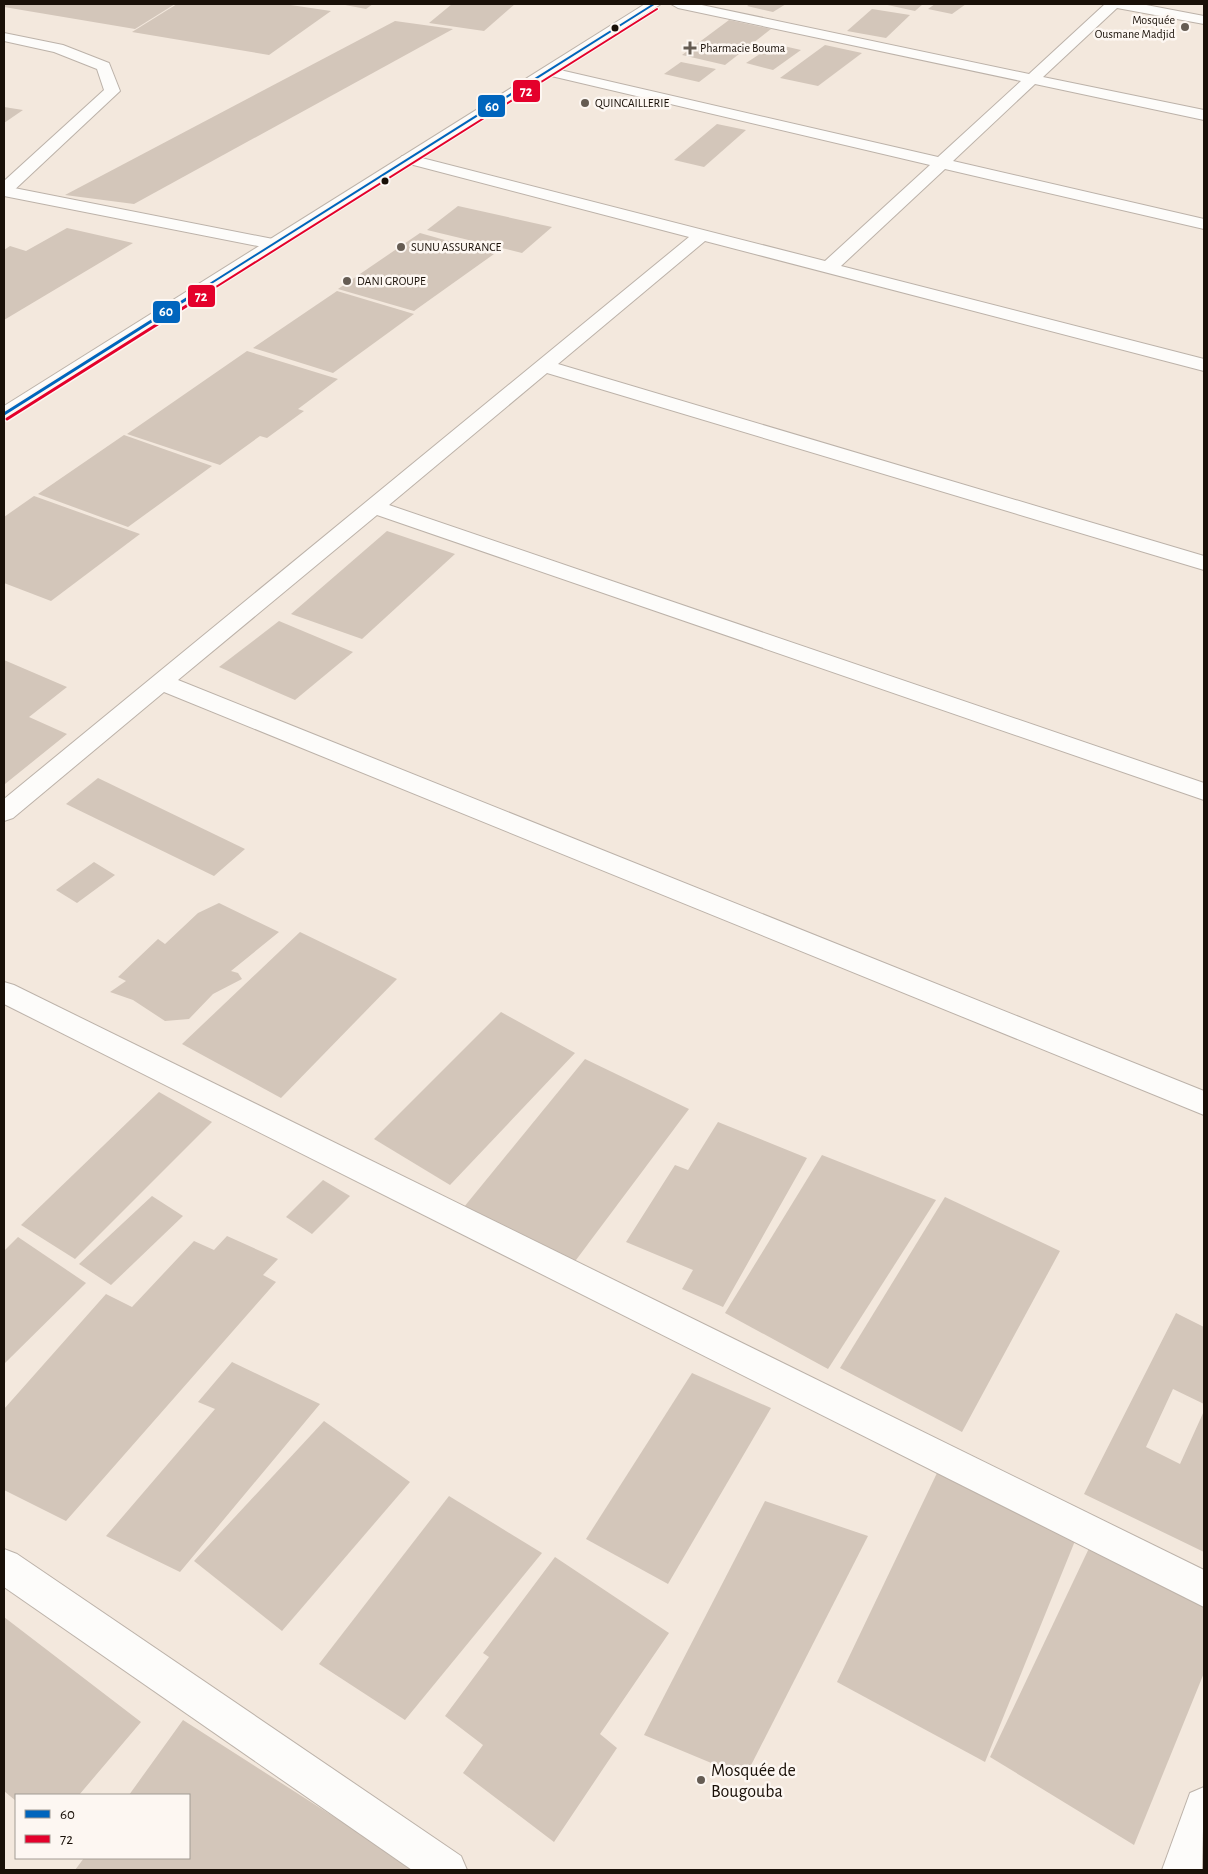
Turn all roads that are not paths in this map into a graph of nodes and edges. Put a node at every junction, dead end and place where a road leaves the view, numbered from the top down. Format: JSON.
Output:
{"nodes":[{"id":1,"x":654,"y":4,"type":"edge"},
{"id":2,"x":678,"y":4,"type":"edge"},
{"id":3,"x":1113,"y":4,"type":"edge"},
{"id":4,"x":1120,"y":4,"type":"edge"},
{"id":5,"x":1204,"y":20,"type":"edge"},
{"id":6,"x":4,"y":37,"type":"edge"},
{"id":7,"x":547,"y":71,"type":"junction"},
{"id":8,"x":1032,"y":78,"type":"junction"},
{"id":9,"x":1204,"y":114,"type":"edge"},
{"id":10,"x":408,"y":159,"type":"junction"},
{"id":11,"x":942,"y":163,"type":"junction"},
{"id":12,"x":4,"y":190,"type":"edge"},
{"id":13,"x":1204,"y":224,"type":"edge"},
{"id":14,"x":702,"y":235,"type":"junction"},
{"id":15,"x":273,"y":244,"type":"junction"},
{"id":16,"x":828,"y":268,"type":"junction"},
{"id":17,"x":1204,"y":365,"type":"edge"},
{"id":18,"x":544,"y":366,"type":"junction"},
{"id":19,"x":4,"y":414,"type":"edge"},
{"id":20,"x":374,"y":507,"type":"junction"},
{"id":21,"x":1204,"y":563,"type":"edge"},
{"id":22,"x":161,"y":682,"type":"junction"},
{"id":23,"x":1204,"y":792,"type":"edge"},
{"id":24,"x":4,"y":812,"type":"edge"},
{"id":25,"x":4,"y":992,"type":"edge"},
{"id":26,"x":1204,"y":1103,"type":"edge"},
{"id":27,"x":4,"y":1566,"type":"edge"},
{"id":28,"x":1204,"y":1590,"type":"edge"},
{"id":29,"x":1204,"y":1807,"type":"edge"},
{"id":30,"x":447,"y":1870,"type":"edge"},
{"id":31,"x":1182,"y":1870,"type":"edge"}],
"edges":[{"from":1,"to":7,"type":"street"},
{"from":2,"to":8,"type":"street"},
{"from":3,"to":8,"type":"street"},
{"from":4,"to":5,"type":"street"},
{"from":6,"to":12,"type":"street"},
{"from":7,"to":10,"type":"street"},
{"from":7,"to":11,"type":"street"},
{"from":8,"to":9,"type":"street"},
{"from":8,"to":11,"type":"street"},
{"from":10,"to":14,"type":"street"},
{"from":10,"to":15,"type":"street"},
{"from":11,"to":13,"type":"street"},
{"from":11,"to":16,"type":"street"},
{"from":12,"to":15,"type":"street"},
{"from":14,"to":16,"type":"street"},
{"from":14,"to":18,"type":"street"},
{"from":15,"to":19,"type":"street"},
{"from":16,"to":17,"type":"street"},
{"from":18,"to":20,"type":"street"},
{"from":18,"to":21,"type":"street"},
{"from":20,"to":22,"type":"street"},
{"from":20,"to":23,"type":"street"},
{"from":22,"to":24,"type":"street"},
{"from":22,"to":26,"type":"street"},
{"from":25,"to":28,"type":"street"},
{"from":27,"to":30,"type":"street"},
{"from":29,"to":31,"type":"street"}]}
